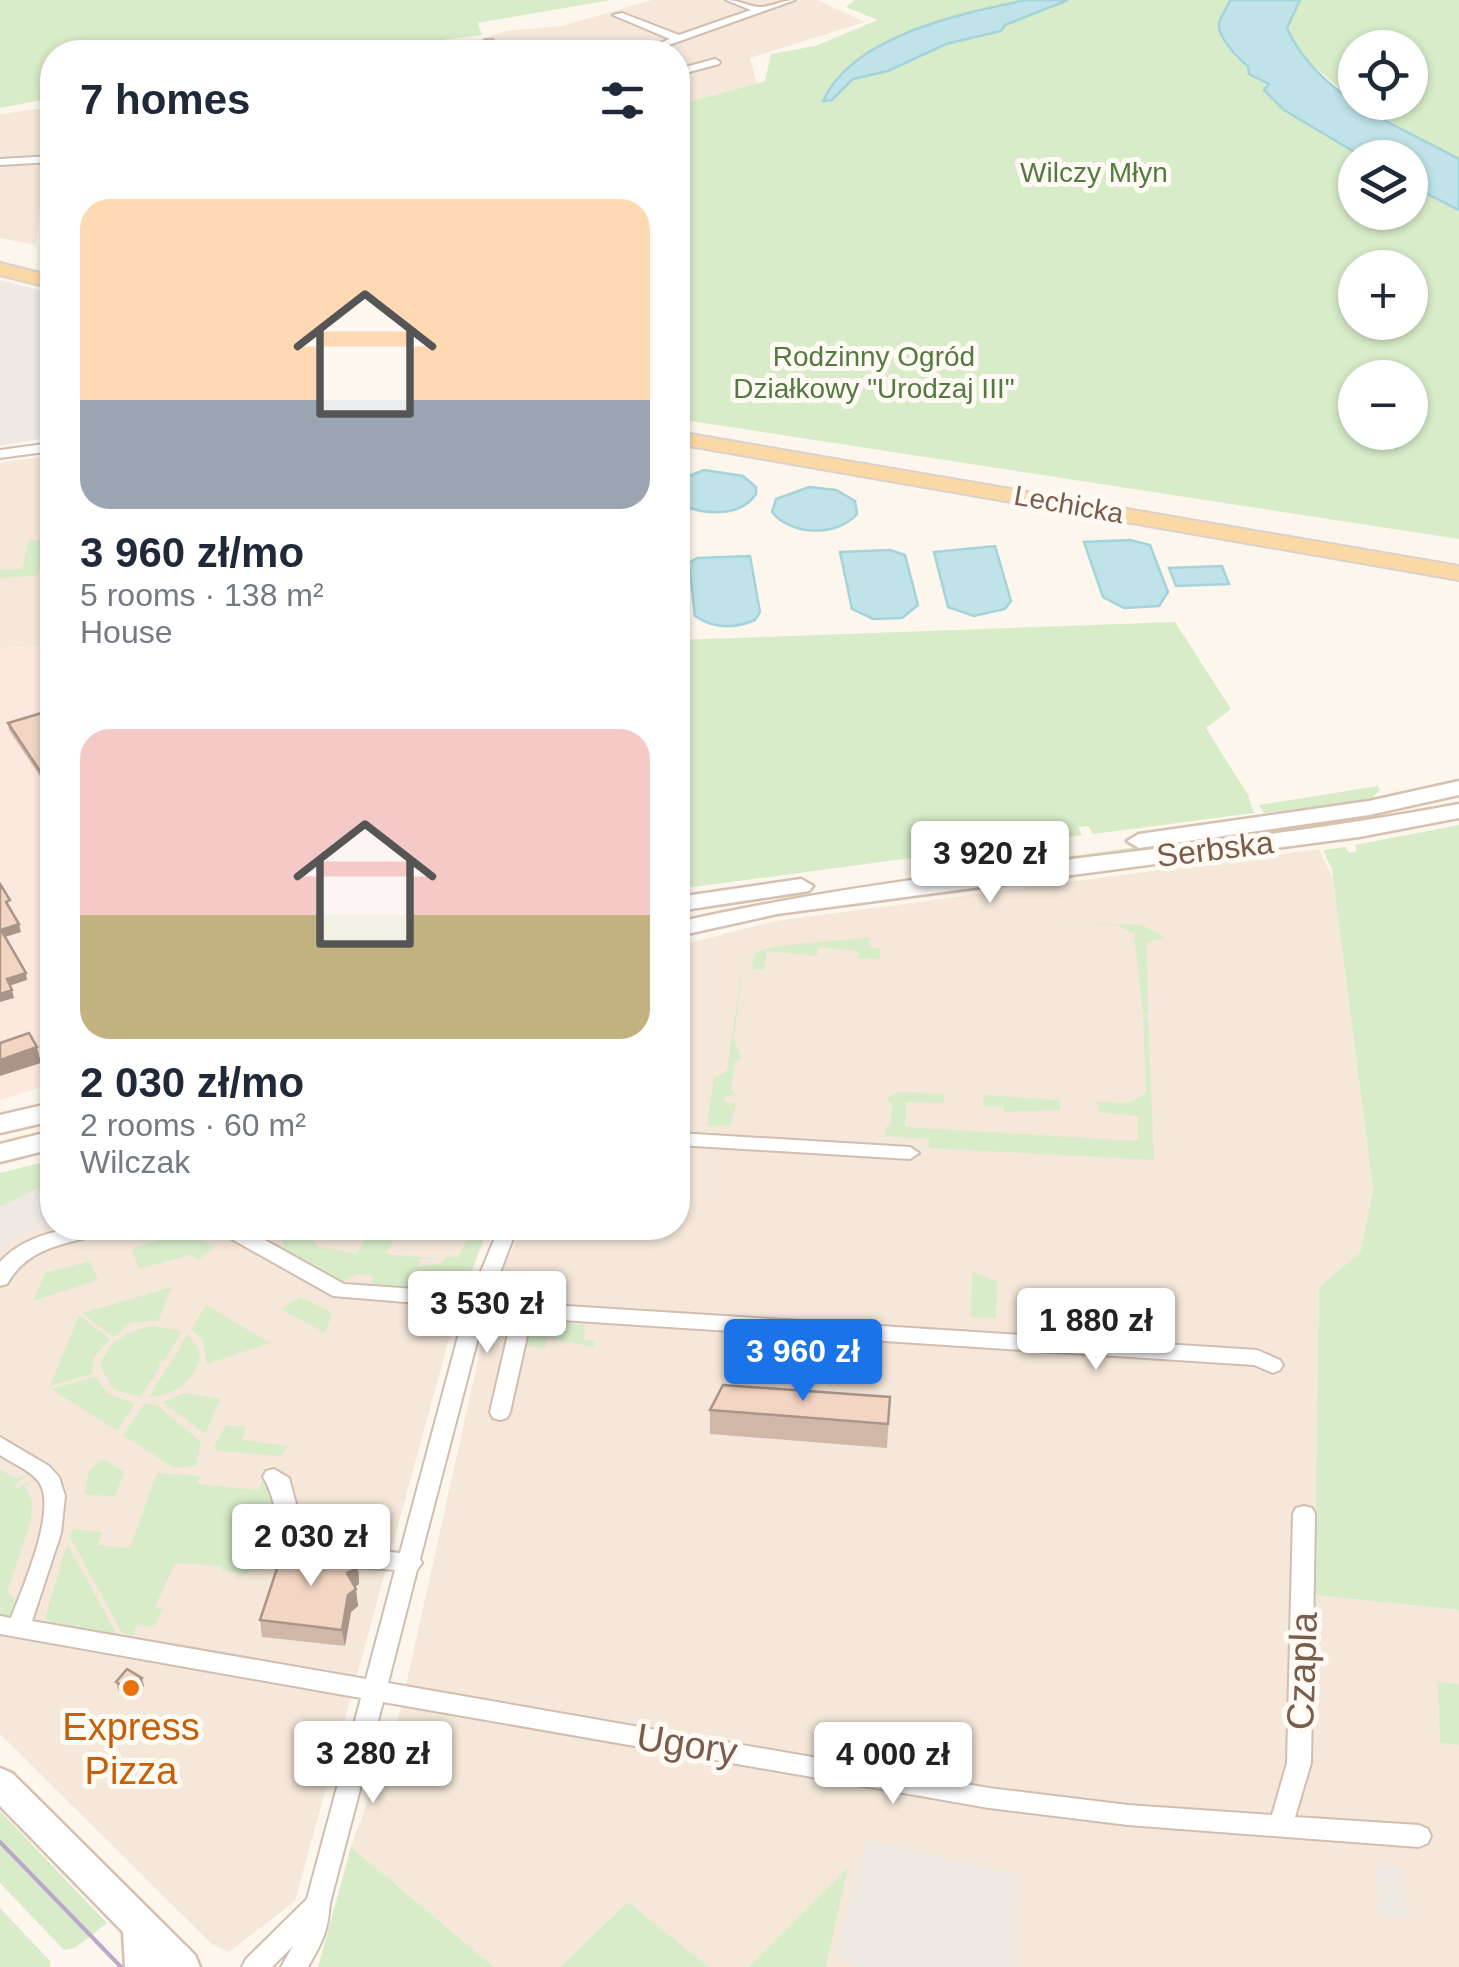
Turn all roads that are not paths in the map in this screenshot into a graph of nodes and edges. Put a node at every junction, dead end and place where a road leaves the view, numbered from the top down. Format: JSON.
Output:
{"nodes":[{"id":1,"x":731,"y":0,"type":"edge"},
{"id":2,"x":790,"y":0,"type":"edge"},
{"id":3,"x":759,"y":10,"type":"junction"},
{"id":4,"x":618,"y":15,"type":"dead end"},
{"id":5,"x":680,"y":39,"type":"joint"},
{"id":6,"x":715,"y":62,"type":"dead end"},
{"id":7,"x":690,"y":68,"type":"edge"},
{"id":8,"x":40,"y":160,"type":"edge"},
{"id":9,"x":0,"y":162,"type":"edge"},
{"id":10,"x":0,"y":258,"type":"edge"},
{"id":11,"x":40,"y":267,"type":"edge"},
{"id":12,"x":0,"y":268,"type":"edge"},
{"id":13,"x":40,"y":279,"type":"edge"},
{"id":14,"x":690,"y":432,"type":"edge"},
{"id":15,"x":690,"y":440,"type":"edge"},
{"id":16,"x":40,"y":448,"type":"edge"},
{"id":17,"x":0,"y":454,"type":"edge"},
{"id":18,"x":1459,"y":562,"type":"edge"},
{"id":19,"x":1459,"y":573,"type":"edge"},
{"id":20,"x":1459,"y":788,"type":"edge"},
{"id":21,"x":1459,"y":812,"type":"edge"},
{"id":22,"x":1390,"y":815,"type":"junction"},
{"id":23,"x":690,"y":902,"type":"edge"},
{"id":24,"x":690,"y":926,"type":"edge"},
{"id":25,"x":40,"y":1115,"type":"edge"},
{"id":26,"x":0,"y":1124,"type":"edge"},
{"id":27,"x":690,"y":1140,"type":"edge"},
{"id":28,"x":40,"y":1143,"type":"edge"},
{"id":29,"x":0,"y":1153,"type":"edge"},
{"id":30,"x":910,"y":1153,"type":"dead end"},
{"id":31,"x":56,"y":1240,"type":"edge"},
{"id":32,"x":249,"y":1240,"type":"edge"},
{"id":33,"x":503,"y":1240,"type":"edge"},
{"id":34,"x":0,"y":1279,"type":"edge"},
{"id":35,"x":476,"y":1304,"type":"junction"},
{"id":36,"x":523,"y":1310,"type":"junction"},
{"id":37,"x":1274,"y":1365,"type":"dead end"},
{"id":38,"x":500,"y":1412,"type":"dead end"},
{"id":39,"x":0,"y":1444,"type":"edge"},
{"id":40,"x":274,"y":1477,"type":"dead end"},
{"id":41,"x":1304,"y":1514,"type":"dead end"},
{"id":42,"x":410,"y":1563,"type":"junction"},
{"id":43,"x":9,"y":1627,"type":"edge"},
{"id":44,"x":377,"y":1694,"type":"junction"},
{"id":45,"x":0,"y":1782,"type":"edge"},
{"id":46,"x":1281,"y":1825,"type":"junction"},
{"id":47,"x":1419,"y":1836,"type":"dead end"},
{"id":48,"x":318,"y":1904,"type":"junction"},
{"id":49,"x":141,"y":1927,"type":"junction"},
{"id":50,"x":143,"y":1967,"type":"edge"},
{"id":51,"x":182,"y":1967,"type":"edge"},
{"id":52,"x":256,"y":1967,"type":"edge"},
{"id":53,"x":294,"y":1967,"type":"edge"}],
"edges":[{"from":1,"to":3,"type":"street"},
{"from":2,"to":3,"type":"street"},
{"from":3,"to":5,"type":"street"},
{"from":4,"to":5,"type":"street"},
{"from":6,"to":7,"type":"street"},
{"from":8,"to":9,"type":"street"},
{"from":10,"to":11,"type":"main road"},
{"from":12,"to":13,"type":"main road"},
{"from":14,"to":18,"type":"main road","name":"Lechicka"},
{"from":15,"to":19,"type":"main road","name":"Lechicka"},
{"from":16,"to":17,"type":"street"},
{"from":20,"to":22,"type":"street","name":"Serbska"},
{"from":21,"to":22,"type":"street","name":"Serbska"},
{"from":22,"to":23,"type":"street","name":"Serbska"},
{"from":22,"to":24,"type":"street","name":"Serbska"},
{"from":25,"to":26,"type":"street"},
{"from":27,"to":30,"type":"street"},
{"from":28,"to":29,"type":"street"},
{"from":31,"to":34,"type":"street"},
{"from":32,"to":35,"type":"street"},
{"from":33,"to":35,"type":"street"},
{"from":35,"to":36,"type":"street"},
{"from":35,"to":42,"type":"street"},
{"from":36,"to":37,"type":"street"},
{"from":36,"to":38,"type":"street"},
{"from":39,"to":43,"type":"street"},
{"from":40,"to":42,"type":"street"},
{"from":41,"to":46,"type":"street","name":"Czapla"},
{"from":42,"to":44,"type":"street"},
{"from":43,"to":44,"type":"street","name":"Ugory"},
{"from":44,"to":46,"type":"street","name":"Ugory"},
{"from":44,"to":48,"type":"street"},
{"from":45,"to":49,"type":"street"},
{"from":46,"to":47,"type":"street","name":"Ugory"},
{"from":48,"to":52,"type":"street"},
{"from":48,"to":53,"type":"street"},
{"from":49,"to":50,"type":"street"},
{"from":49,"to":51,"type":"street"}]}
